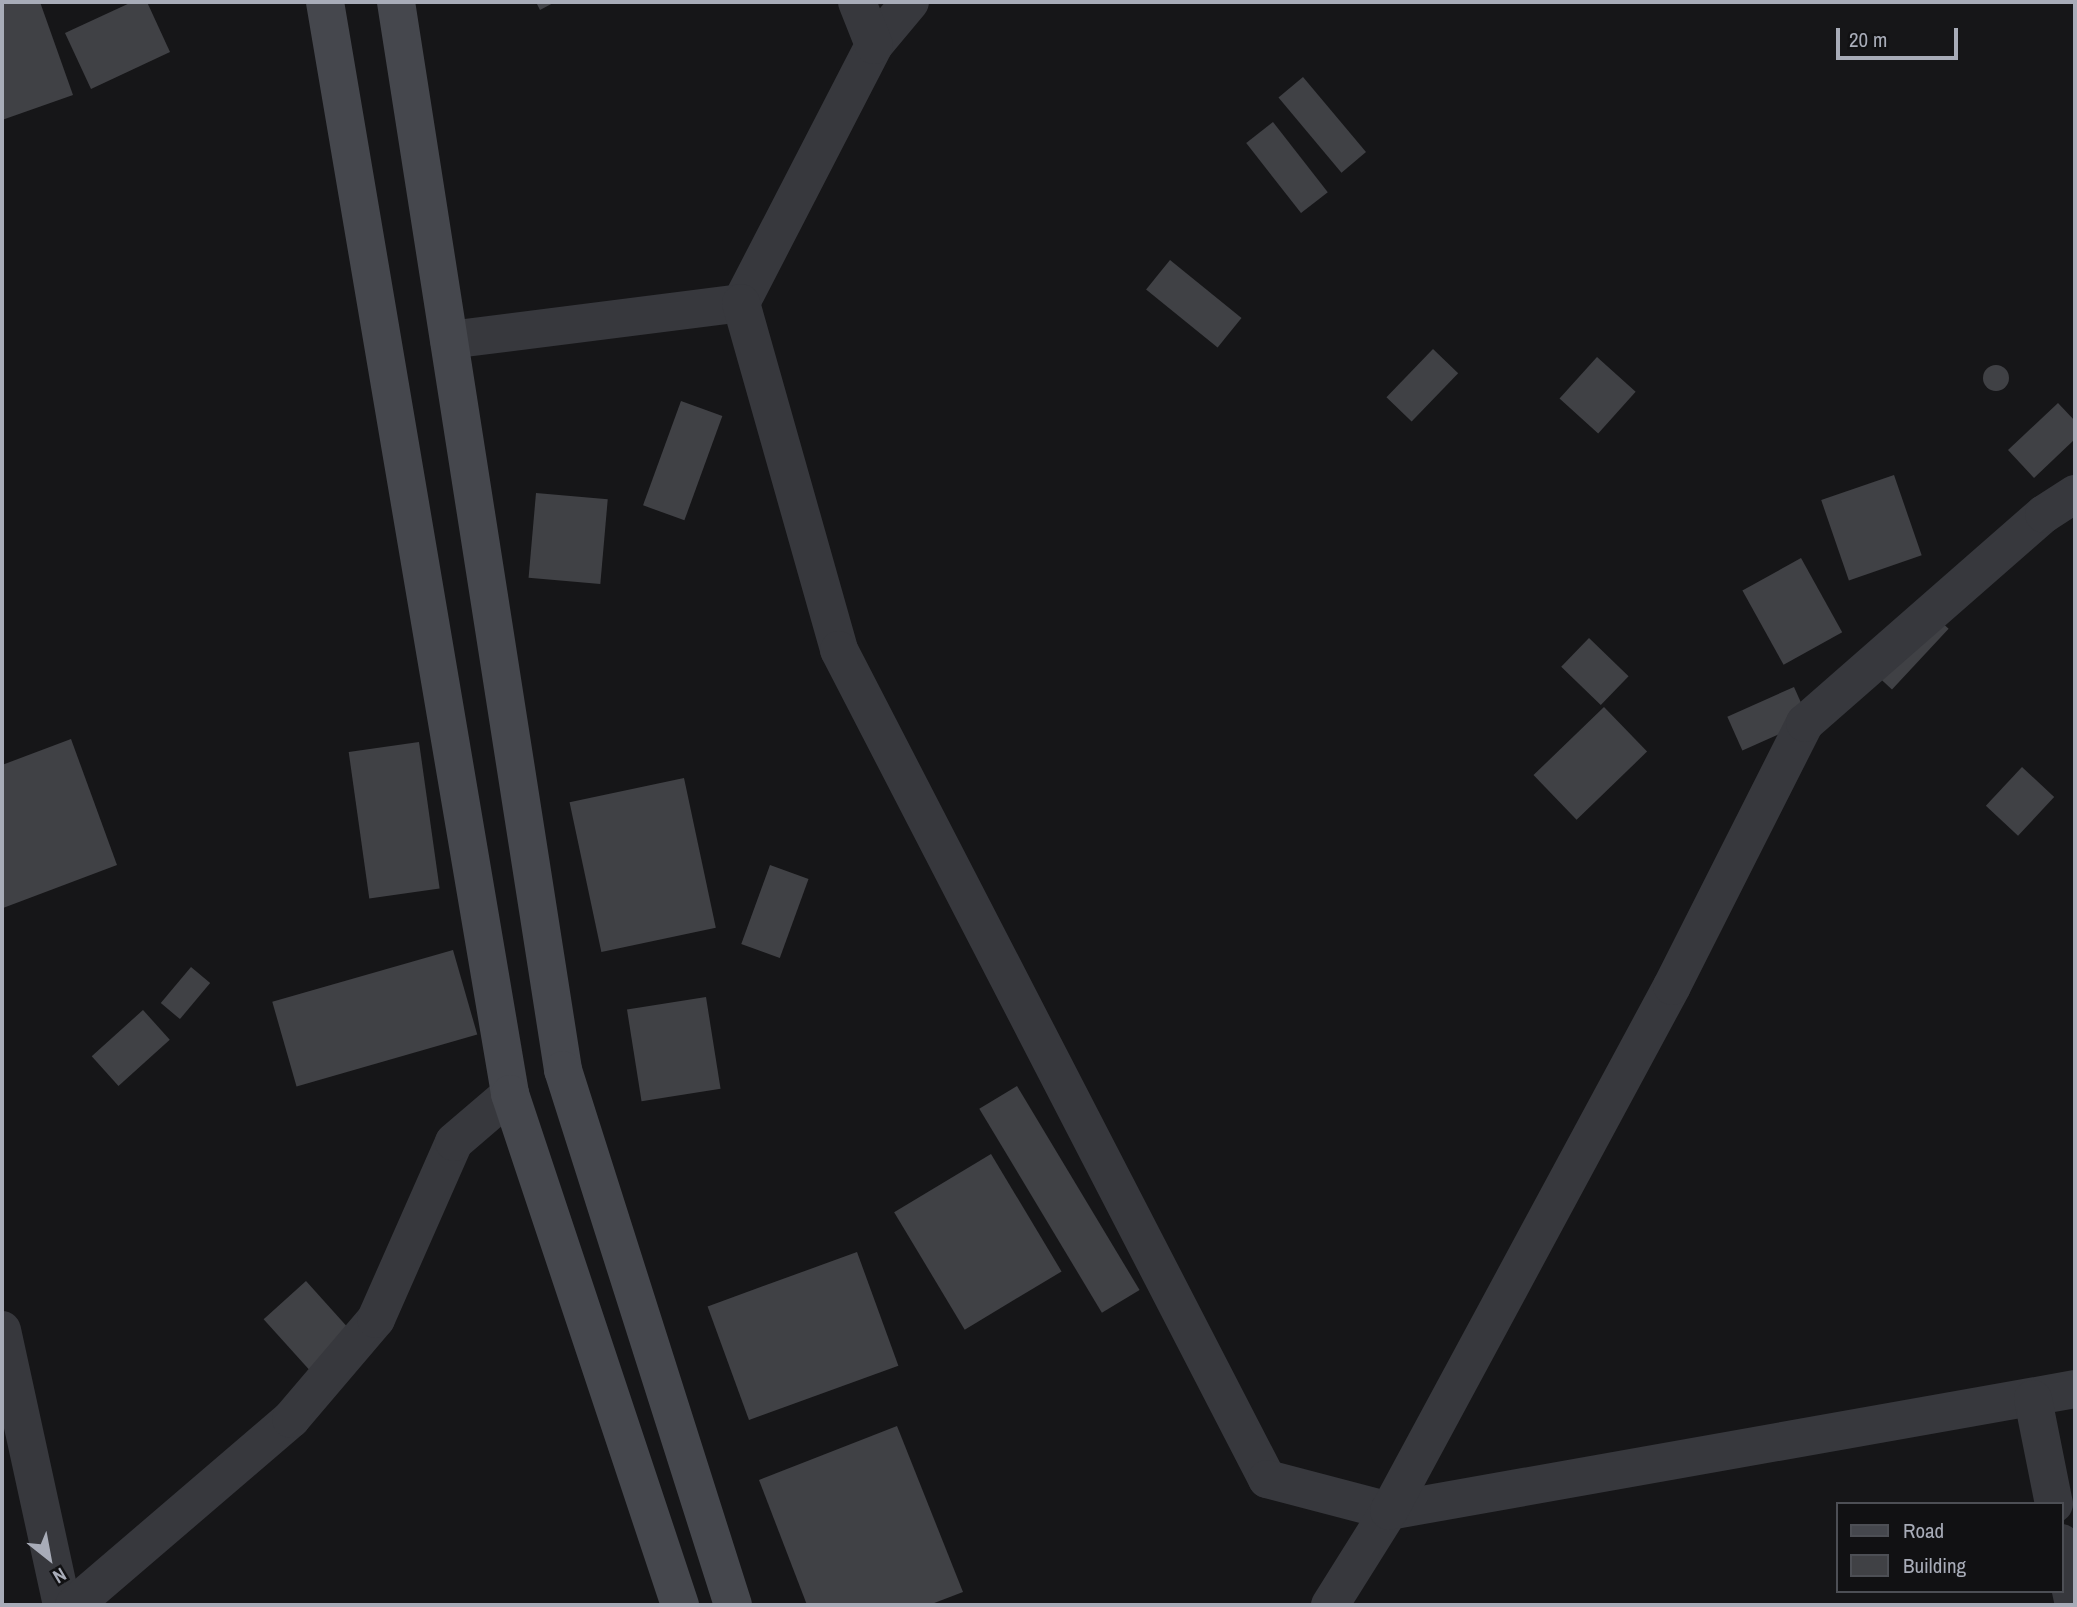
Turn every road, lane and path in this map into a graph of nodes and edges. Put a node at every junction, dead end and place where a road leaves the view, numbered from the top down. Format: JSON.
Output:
{"nodes":[{"id":1,"x":325,"y":2,"type":"edge"},
{"id":2,"x":396,"y":2,"type":"edge"},
{"id":3,"x":857,"y":2,"type":"edge"},
{"id":4,"x":910,"y":2,"type":"edge"},
{"id":5,"x":874,"y":45,"type":"junction"},
{"id":6,"x":740,"y":303,"type":"junction"},
{"id":7,"x":449,"y":340,"type":"junction"},
{"id":8,"x":2075,"y":494,"type":"edge"},
{"id":9,"x":510,"y":1094,"type":"junction"},
{"id":10,"x":2,"y":1330,"type":"edge"},
{"id":11,"x":2075,"y":1389,"type":"edge"},
{"id":12,"x":2033,"y":1399,"type":"junction"},
{"id":13,"x":2053,"y":1502,"type":"edge"},
{"id":14,"x":1389,"y":1511,"type":"junction"},
{"id":15,"x":2063,"y":1553,"type":"edge"},
{"id":16,"x":62,"y":1605,"type":"edge"},
{"id":17,"x":74,"y":1605,"type":"edge"},
{"id":18,"x":680,"y":1605,"type":"edge"},
{"id":19,"x":733,"y":1605,"type":"edge"},
{"id":20,"x":1330,"y":1605,"type":"edge"},
{"id":21,"x":2074,"y":1605,"type":"edge"}],
"edges":[{"from":1,"to":9,"type":"main road"},
{"from":2,"to":7,"type":"main road"},
{"from":3,"to":5,"type":"street"},
{"from":4,"to":5,"type":"street"},
{"from":5,"to":6,"type":"street"},
{"from":6,"to":7,"type":"street"},
{"from":6,"to":14,"type":"street"},
{"from":7,"to":19,"type":"main road"},
{"from":8,"to":14,"type":"street"},
{"from":9,"to":17,"type":"street"},
{"from":9,"to":18,"type":"main road"},
{"from":10,"to":16,"type":"street"},
{"from":11,"to":12,"type":"street"},
{"from":12,"to":13,"type":"street"},
{"from":12,"to":14,"type":"street"},
{"from":14,"to":20,"type":"street"},
{"from":15,"to":21,"type":"street"}]}
